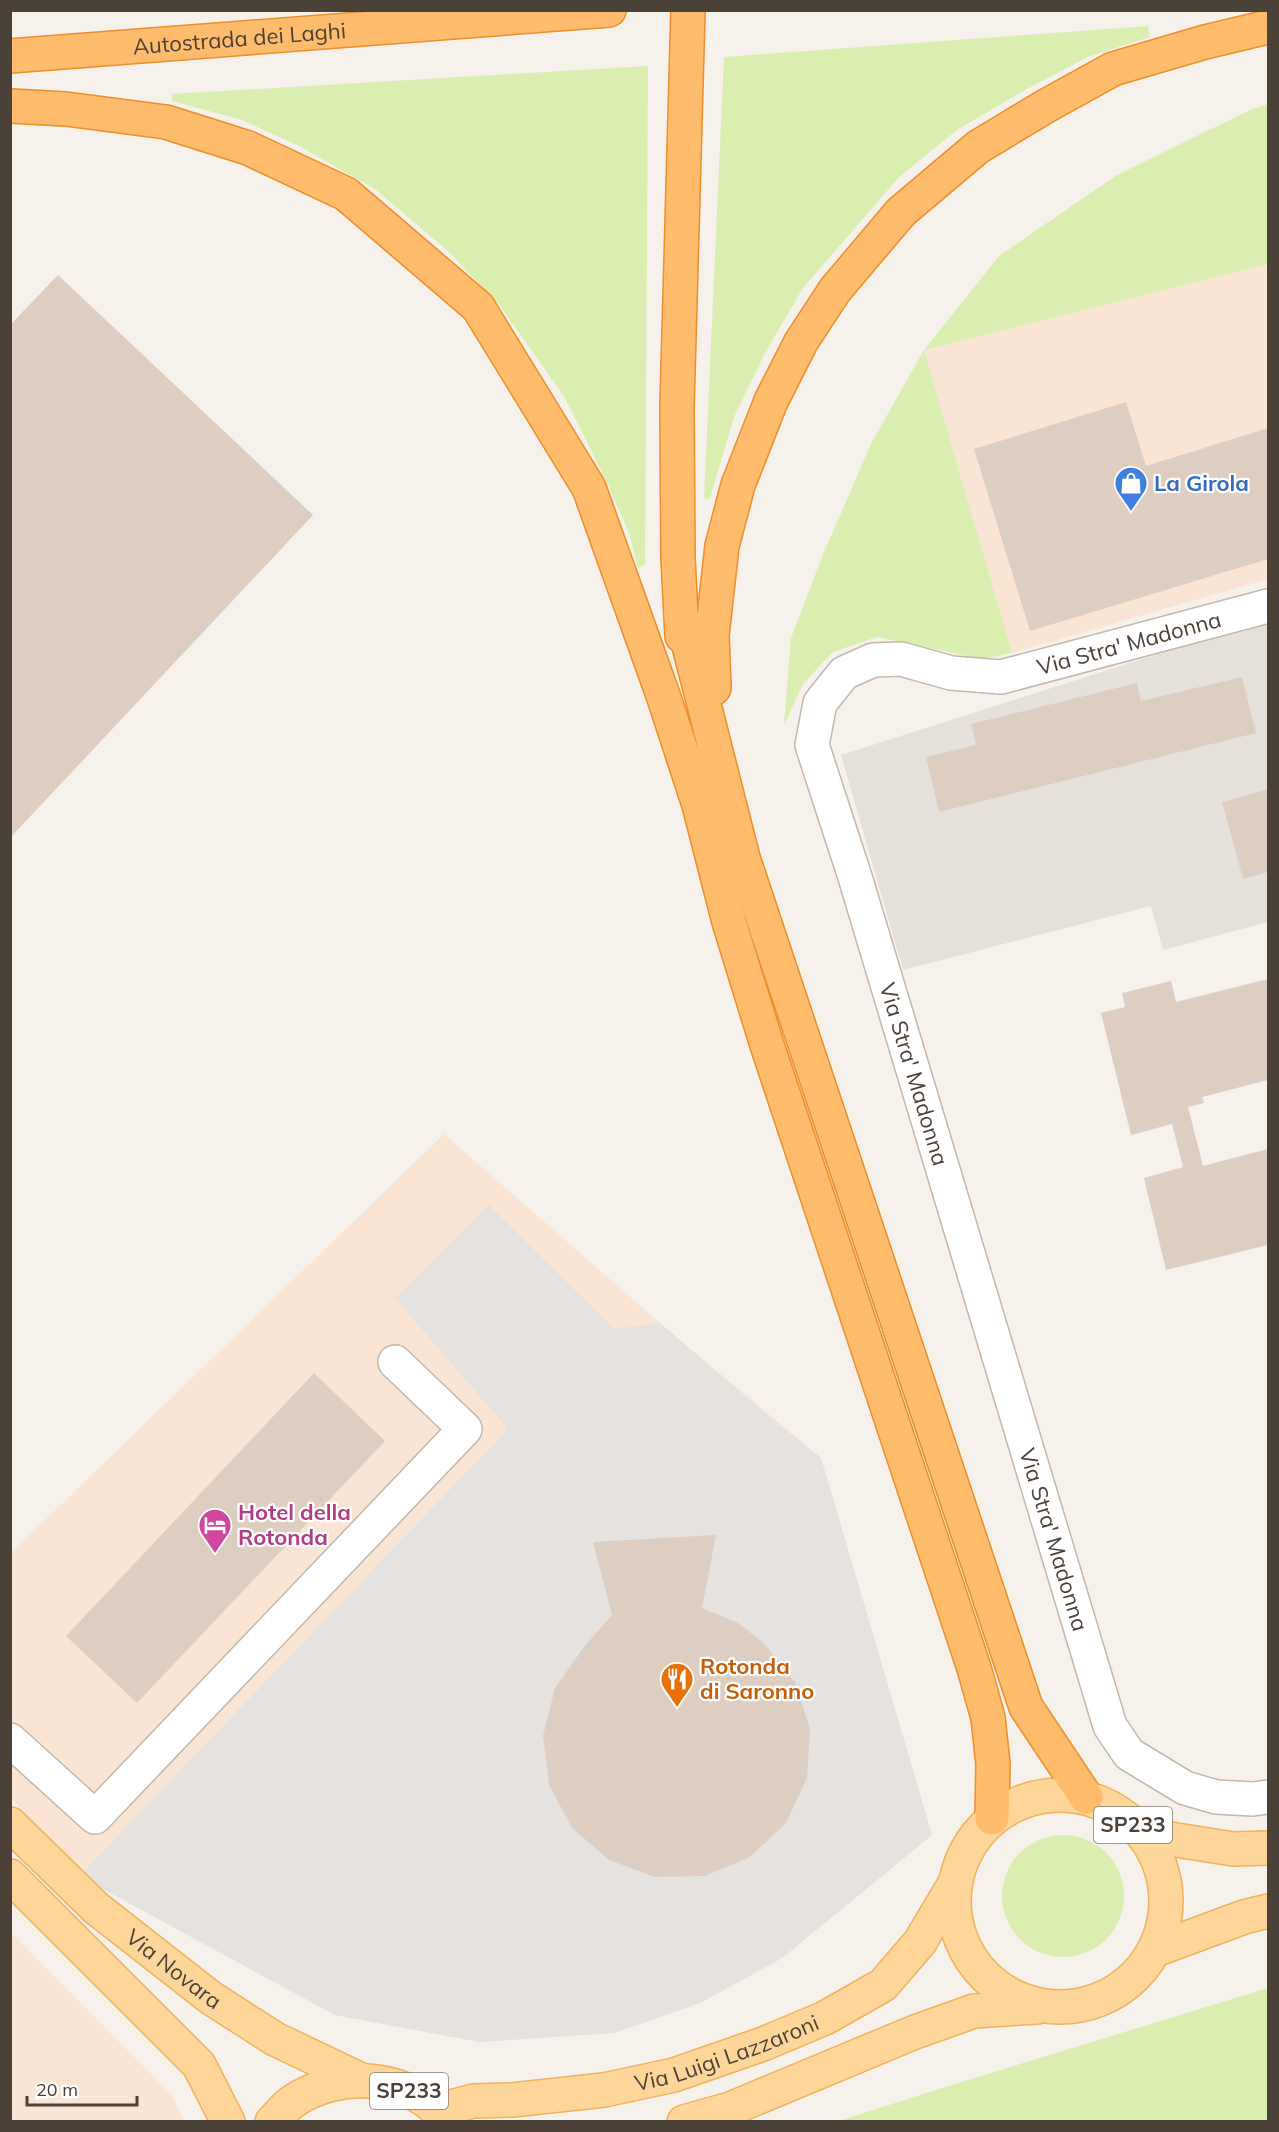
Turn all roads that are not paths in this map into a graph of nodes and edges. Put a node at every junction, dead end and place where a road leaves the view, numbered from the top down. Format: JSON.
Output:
{"nodes":[{"id":1,"x":609,"y":10,"type":"edge"},
{"id":2,"x":688,"y":10,"type":"edge"},
{"id":3,"x":1269,"y":27,"type":"edge"},
{"id":4,"x":10,"y":56,"type":"edge"},
{"id":5,"x":10,"y":106,"type":"edge"},
{"id":6,"x":1269,"y":606,"type":"edge"},
{"id":7,"x":712,"y":798,"type":"junction"},
{"id":8,"x":395,"y":1362,"type":"dead end"},
{"id":9,"x":10,"y":1740,"type":"edge"},
{"id":10,"x":1086,"y":1797,"type":"junction"},
{"id":11,"x":1269,"y":1797,"type":"edge"},
{"id":12,"x":992,"y":1818,"type":"junction"},
{"id":13,"x":10,"y":1824,"type":"edge"},
{"id":14,"x":1145,"y":1835,"type":"junction"},
{"id":15,"x":1269,"y":1848,"type":"edge"},
{"id":16,"x":10,"y":1876,"type":"edge"},
{"id":17,"x":954,"y":1885,"type":"junction"},
{"id":18,"x":1269,"y":1911,"type":"edge"},
{"id":19,"x":1155,"y":1950,"type":"junction"},
{"id":20,"x":1045,"y":2006,"type":"junction"},
{"id":21,"x":361,"y":2080,"type":"junction"},
{"id":22,"x":444,"y":2116,"type":"edge"},
{"id":23,"x":228,"y":2121,"type":"edge"},
{"id":24,"x":272,"y":2121,"type":"edge"},
{"id":25,"x":684,"y":2121,"type":"edge"}],
"edges":[{"from":1,"to":4,"type":"highway","name":"Autostrada dei Laghi"},
{"from":2,"to":7,"type":"highway"},
{"from":3,"to":7,"type":"highway"},
{"from":5,"to":7,"type":"highway"},
{"from":6,"to":11,"type":"street","name":"Via Stra' Madonna"},
{"from":7,"to":10,"type":"highway"},
{"from":7,"to":12,"type":"highway"},
{"from":8,"to":9,"type":"street"},
{"from":10,"to":12,"type":"main road","number":"SP233"},
{"from":10,"to":14,"type":"main road","number":"SP233"},
{"from":12,"to":17,"type":"main road","number":"SP233"},
{"from":13,"to":21,"type":"main road","name":"Via Novara"},
{"from":14,"to":15,"type":"main road","number":"SP233"},
{"from":14,"to":19,"type":"main road","number":"SP233"},
{"from":16,"to":23,"type":"main road","name":"Via Novara"},
{"from":17,"to":20,"type":"main road","number":"SP233"},
{"from":17,"to":22,"type":"main road","name":"Via Luigi Lazzaroni","number":"SP233"},
{"from":18,"to":19,"type":"main road"},
{"from":19,"to":20,"type":"main road","number":"SP233"},
{"from":20,"to":25,"type":"main road","number":"SP233"},
{"from":21,"to":22,"type":"main road","number":"SP233"},
{"from":21,"to":24,"type":"main road","number":"SP233"}]}
